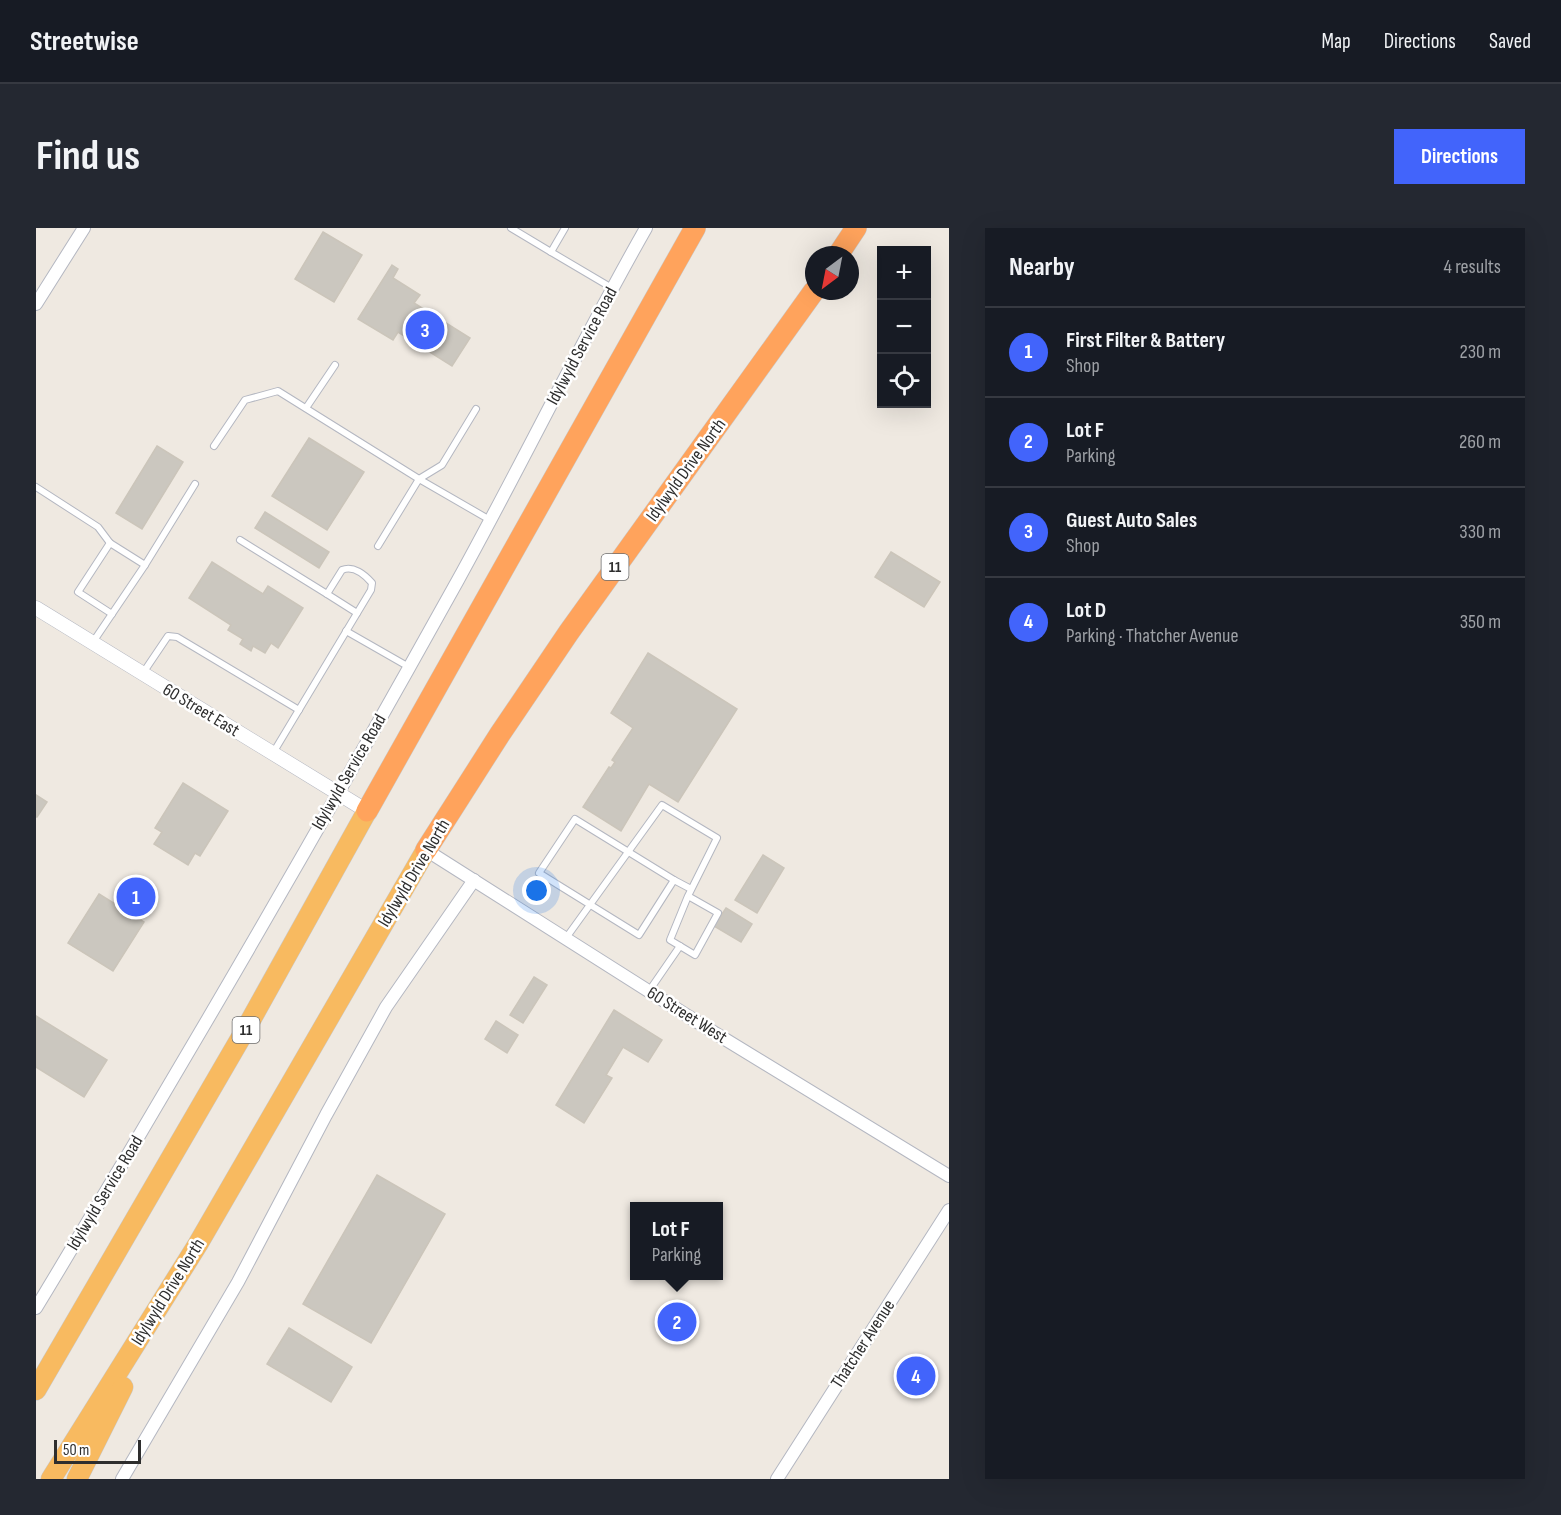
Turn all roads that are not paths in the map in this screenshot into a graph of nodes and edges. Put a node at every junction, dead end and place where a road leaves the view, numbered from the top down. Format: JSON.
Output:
{"nodes":[{"id":1,"x":84,"y":228,"type":"edge"},
{"id":2,"x":511,"y":228,"type":"edge"},
{"id":3,"x":565,"y":228,"type":"edge"},
{"id":4,"x":646,"y":228,"type":"edge"},
{"id":5,"x":695,"y":228,"type":"edge"},
{"id":6,"x":856,"y":228,"type":"edge"},
{"id":7,"x":844,"y":246,"type":"edge"},
{"id":8,"x":551,"y":252,"type":"junction"},
{"id":9,"x":612,"y":288,"type":"junction"},
{"id":10,"x":808,"y":300,"type":"edge"},
{"id":11,"x":36,"y":304,"type":"edge"},
{"id":12,"x":335,"y":364,"type":"dead end"},
{"id":13,"x":306,"y":408,"type":"junction"},
{"id":14,"x":476,"y":409,"type":"dead end"},
{"id":15,"x":214,"y":446,"type":"dead end"},
{"id":16,"x":419,"y":479,"type":"junction"},
{"id":17,"x":195,"y":484,"type":"dead end"},
{"id":18,"x":36,"y":487,"type":"edge"},
{"id":19,"x":490,"y":519,"type":"junction"},
{"id":20,"x":240,"y":540,"type":"dead end"},
{"id":21,"x":110,"y":543,"type":"junction"},
{"id":22,"x":378,"y":546,"type":"dead end"},
{"id":23,"x":145,"y":565,"type":"junction"},
{"id":24,"x":327,"y":594,"type":"junction"},
{"id":25,"x":36,"y":608,"type":"edge"},
{"id":26,"x":357,"y":613,"type":"junction"},
{"id":27,"x":112,"y":614,"type":"junction"},
{"id":28,"x":346,"y":631,"type":"junction"},
{"id":29,"x":92,"y":643,"type":"junction"},
{"id":30,"x":409,"y":667,"type":"junction"},
{"id":31,"x":143,"y":674,"type":"junction"},
{"id":32,"x":299,"y":710,"type":"junction"},
{"id":33,"x":273,"y":754,"type":"junction"},
{"id":34,"x":337,"y":793,"type":"junction"},
{"id":35,"x":367,"y":811,"type":"junction"},
{"id":36,"x":426,"y":850,"type":"junction"},
{"id":37,"x":628,"y":852,"type":"junction"},
{"id":38,"x":474,"y":880,"type":"junction"},
{"id":39,"x":674,"y":880,"type":"junction"},
{"id":40,"x":692,"y":889,"type":"junction"},
{"id":41,"x":688,"y":896,"type":"junction"},
{"id":42,"x":589,"y":904,"type":"junction"},
{"id":43,"x":566,"y":939,"type":"junction"},
{"id":44,"x":680,"y":946,"type":"junction"},
{"id":45,"x":649,"y":991,"type":"junction"},
{"id":46,"x":949,"y":1176,"type":"edge"},
{"id":47,"x":949,"y":1210,"type":"edge"},
{"id":48,"x":198,"y":1244,"type":"junction"},
{"id":49,"x":36,"y":1308,"type":"edge"},
{"id":50,"x":36,"y":1390,"type":"edge"},
{"id":51,"x":51,"y":1479,"type":"edge"},
{"id":52,"x":77,"y":1479,"type":"edge"},
{"id":53,"x":122,"y":1479,"type":"edge"},
{"id":54,"x":777,"y":1479,"type":"edge"}],
"edges":[{"from":1,"to":11,"type":"street"},
{"from":2,"to":8,"type":"lane"},
{"from":3,"to":8,"type":"lane"},
{"from":4,"to":9,"type":"street","name":"Idylwyld Service Road"},
{"from":5,"to":35,"type":"highway","number":"11"},
{"from":6,"to":7,"type":"highway"},
{"from":8,"to":9,"type":"lane"},
{"from":9,"to":19,"type":"street","name":"Idylwyld Service Road"},
{"from":10,"to":36,"type":"highway","name":"Idylwyld Drive North","number":"11"},
{"from":12,"to":13,"type":"lane"},
{"from":13,"to":15,"type":"lane"},
{"from":13,"to":16,"type":"lane"},
{"from":14,"to":16,"type":"lane"},
{"from":16,"to":19,"type":"lane"},
{"from":16,"to":22,"type":"lane"},
{"from":17,"to":23,"type":"lane"},
{"from":18,"to":21,"type":"lane"},
{"from":19,"to":30,"type":"street","name":"Idylwyld Service Road"},
{"from":20,"to":24,"type":"lane"},
{"from":21,"to":23,"type":"lane"},
{"from":21,"to":27,"type":"lane"},
{"from":23,"to":27,"type":"lane"},
{"from":24,"to":26,"type":"lane"},
{"from":24,"to":26,"type":"lane"},
{"from":25,"to":29,"type":"street","name":"60 Street East"},
{"from":26,"to":28,"type":"lane"},
{"from":27,"to":29,"type":"lane"},
{"from":28,"to":30,"type":"lane"},
{"from":28,"to":32,"type":"lane"},
{"from":29,"to":31,"type":"street","name":"60 Street East"},
{"from":30,"to":34,"type":"street","name":"Idylwyld Service Road"},
{"from":31,"to":32,"type":"lane"},
{"from":31,"to":33,"type":"street","name":"60 Street East"},
{"from":32,"to":33,"type":"lane"},
{"from":33,"to":34,"type":"street","name":"60 Street East"},
{"from":34,"to":35,"type":"street","name":"60 Street East"},
{"from":34,"to":49,"type":"street","name":"Idylwyld Service Road"},
{"from":35,"to":50,"type":"highway","number":"11"},
{"from":36,"to":38,"type":"street","name":"60 Street West"},
{"from":36,"to":48,"type":"highway","name":"Idylwyld Drive North","number":"11"},
{"from":37,"to":39,"type":"lane"},
{"from":37,"to":40,"type":"lane"},
{"from":37,"to":42,"type":"lane"},
{"from":37,"to":42,"type":"lane"},
{"from":38,"to":43,"type":"street","name":"60 Street West"},
{"from":38,"to":53,"type":"street"},
{"from":39,"to":40,"type":"lane"},
{"from":39,"to":42,"type":"lane"},
{"from":40,"to":41,"type":"lane"},
{"from":41,"to":44,"type":"lane"},
{"from":41,"to":44,"type":"lane"},
{"from":42,"to":43,"type":"lane"},
{"from":43,"to":45,"type":"street","name":"60 Street West"},
{"from":44,"to":45,"type":"lane"},
{"from":45,"to":46,"type":"street","name":"60 Street West"},
{"from":47,"to":54,"type":"street","name":"Thatcher Avenue"},
{"from":48,"to":51,"type":"highway","name":"Idylwyld Drive North","number":"11"},
{"from":48,"to":52,"type":"highway"}]}
